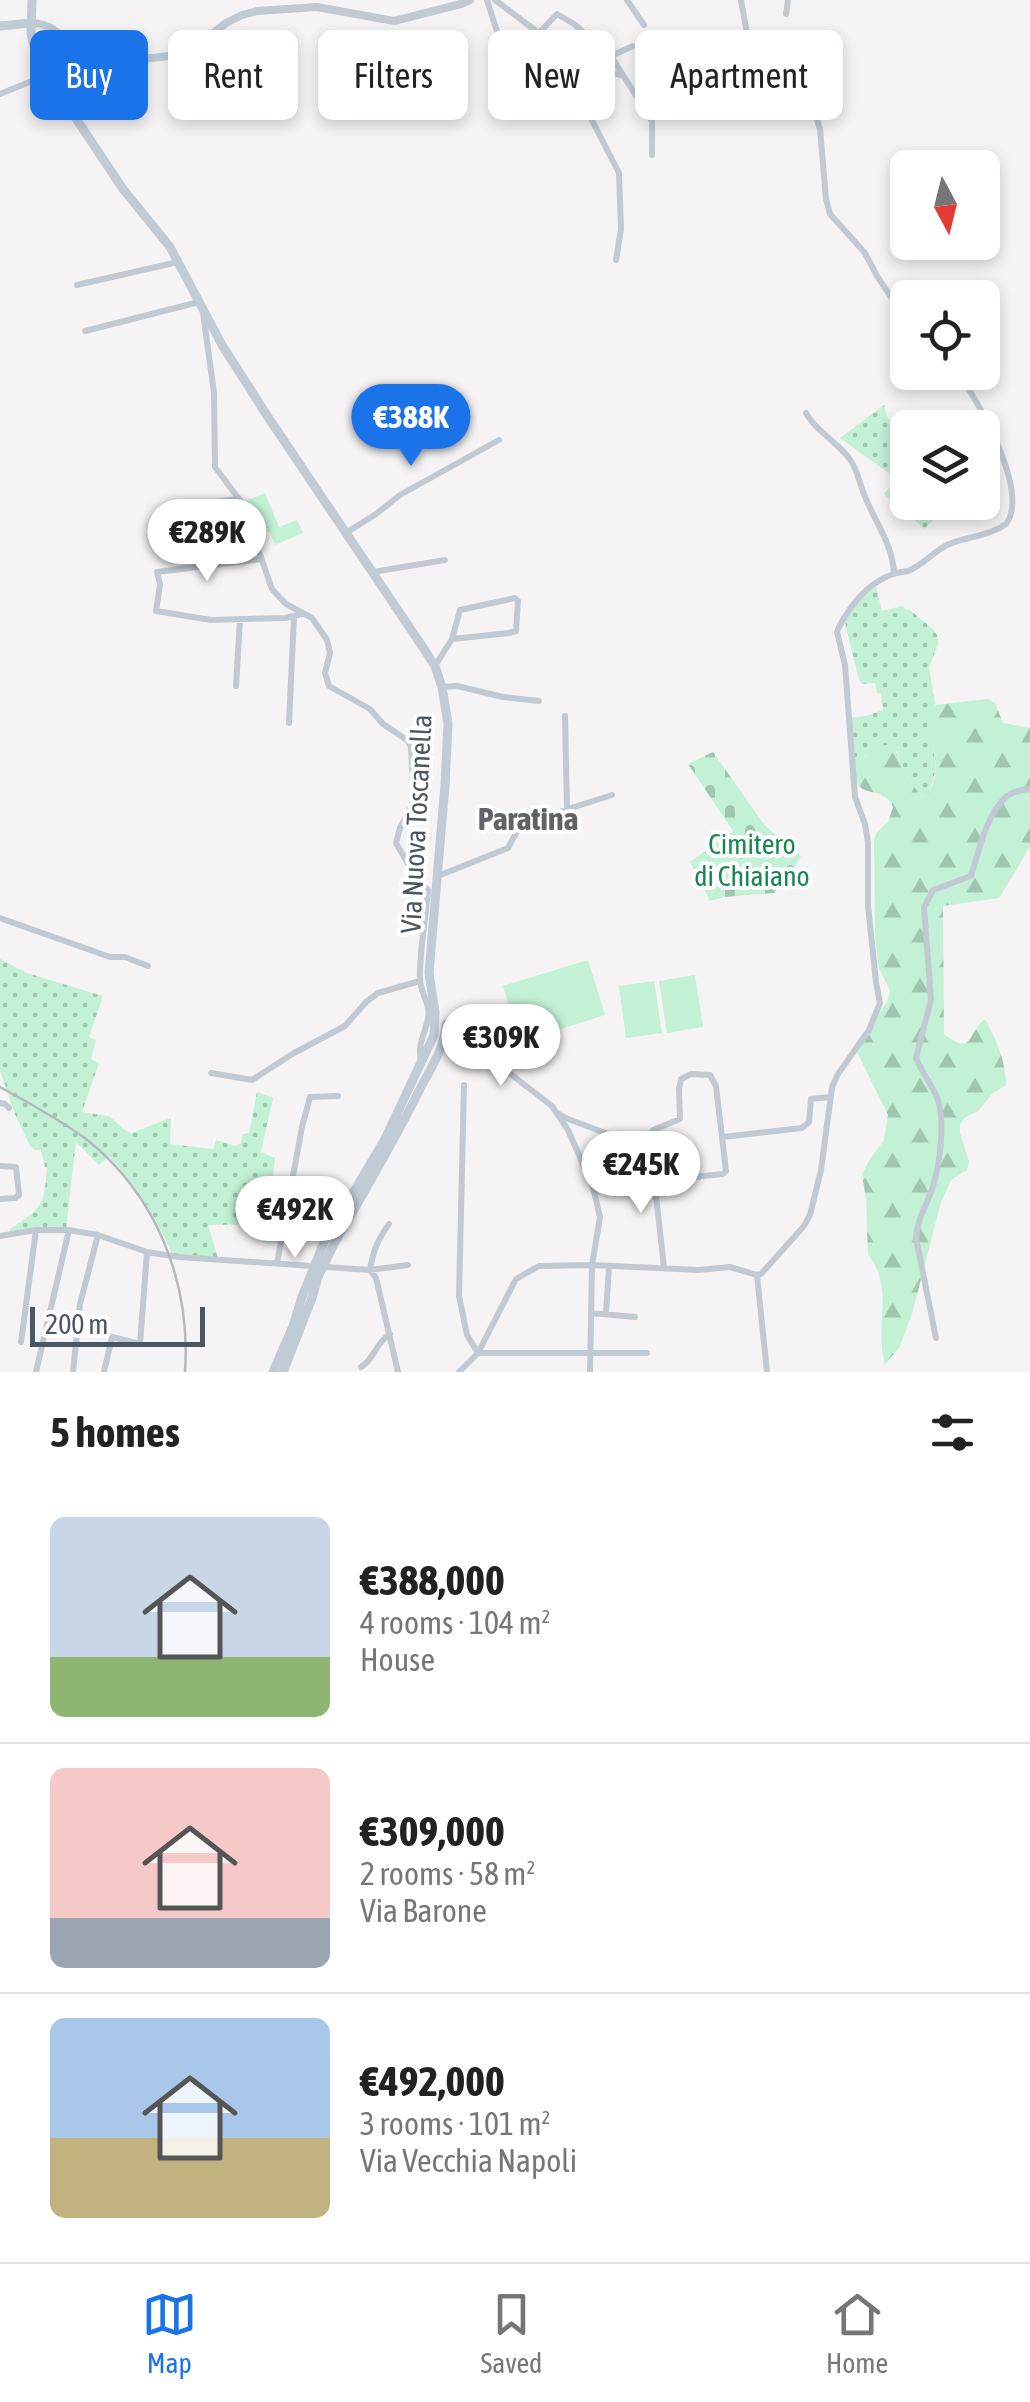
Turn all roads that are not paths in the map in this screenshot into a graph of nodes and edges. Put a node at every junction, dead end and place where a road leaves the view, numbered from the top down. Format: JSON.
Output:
{"nodes":[{"id":1,"x":32,"y":0,"type":"edge"},
{"id":2,"x":470,"y":0,"type":"edge"},
{"id":3,"x":487,"y":0,"type":"edge"},
{"id":4,"x":494,"y":0,"type":"edge"},
{"id":5,"x":627,"y":0,"type":"edge"},
{"id":6,"x":742,"y":0,"type":"edge"},
{"id":7,"x":788,"y":0,"type":"edge"},
{"id":8,"x":786,"y":14,"type":"dead end"},
{"id":9,"x":31,"y":22,"type":"junction"},
{"id":10,"x":644,"y":24,"type":"dead end"},
{"id":11,"x":0,"y":26,"type":"edge"},
{"id":12,"x":32,"y":30,"type":"edge"},
{"id":13,"x":55,"y":30,"type":"edge"},
{"id":14,"x":497,"y":30,"type":"edge"},
{"id":15,"x":533,"y":30,"type":"edge"},
{"id":16,"x":542,"y":30,"type":"edge"},
{"id":17,"x":579,"y":30,"type":"edge"},
{"id":18,"x":747,"y":30,"type":"edge"},
{"id":19,"x":632,"y":46,"type":"dead end"},
{"id":20,"x":615,"y":54,"type":"edge"},
{"id":21,"x":148,"y":59,"type":"edge"},
{"id":22,"x":615,"y":63,"type":"edge"},
{"id":23,"x":615,"y":74,"type":"edge"},
{"id":24,"x":623,"y":76,"type":"junction"},
{"id":25,"x":30,"y":82,"type":"edge"},
{"id":26,"x":0,"y":94,"type":"edge"},
{"id":27,"x":77,"y":120,"type":"edge"},
{"id":28,"x":592,"y":120,"type":"edge"},
{"id":29,"x":817,"y":120,"type":"edge"},
{"id":30,"x":652,"y":155,"type":"dead end"},
{"id":31,"x":616,"y":260,"type":"dead end"},
{"id":32,"x":179,"y":262,"type":"junction"},
{"id":33,"x":77,"y":286,"type":"dead end"},
{"id":34,"x":890,"y":296,"type":"edge"},
{"id":35,"x":201,"y":306,"type":"junction"},
{"id":36,"x":85,"y":331,"type":"dead end"},
{"id":37,"x":970,"y":390,"type":"edge"},
{"id":38,"x":806,"y":413,"type":"dead end"},
{"id":39,"x":499,"y":440,"type":"dead end"},
{"id":40,"x":239,"y":499,"type":"junction"},
{"id":41,"x":168,"y":508,"type":"dead end"},
{"id":42,"x":346,"y":533,"type":"junction"},
{"id":43,"x":261,"y":558,"type":"junction"},
{"id":44,"x":445,"y":560,"type":"dead end"},
{"id":45,"x":372,"y":572,"type":"junction"},
{"id":46,"x":894,"y":574,"type":"junction"},
{"id":47,"x":299,"y":615,"type":"junction"},
{"id":48,"x":240,"y":619,"type":"junction"},
{"id":49,"x":452,"y":639,"type":"junction"},
{"id":50,"x":434,"y":666,"type":"junction"},
{"id":51,"x":236,"y":686,"type":"dead end"},
{"id":52,"x":442,"y":687,"type":"junction"},
{"id":53,"x":539,"y":701,"type":"dead end"},
{"id":54,"x":565,"y":716,"type":"dead end"},
{"id":55,"x":288,"y":723,"type":"dead end"},
{"id":56,"x":1030,"y":788,"type":"edge"},
{"id":57,"x":612,"y":795,"type":"dead end"},
{"id":58,"x":567,"y":809,"type":"junction"},
{"id":59,"x":436,"y":877,"type":"junction"},
{"id":60,"x":0,"y":918,"type":"edge"},
{"id":61,"x":148,"y":966,"type":"dead end"},
{"id":62,"x":420,"y":981,"type":"junction"},
{"id":63,"x":434,"y":1000,"type":"junction"},
{"id":64,"x":446,"y":1024,"type":"junction"},
{"id":65,"x":422,"y":1036,"type":"junction"},
{"id":66,"x":462,"y":1037,"type":"junction"},
{"id":67,"x":433,"y":1039,"type":"junction"},
{"id":68,"x":445,"y":1040,"type":"junction"},
{"id":69,"x":422,"y":1064,"type":"junction"},
{"id":70,"x":211,"y":1073,"type":"dead end"},
{"id":71,"x":464,"y":1085,"type":"dead end"},
{"id":72,"x":338,"y":1096,"type":"dead end"},
{"id":73,"x":829,"y":1097,"type":"junction"},
{"id":74,"x":0,"y":1103,"type":"edge"},
{"id":75,"x":9,"y":1108,"type":"dead end"},
{"id":76,"x":558,"y":1113,"type":"junction"},
{"id":77,"x":583,"y":1127,"type":"junction"},
{"id":78,"x":568,"y":1130,"type":"junction"},
{"id":79,"x":723,"y":1137,"type":"junction"},
{"id":80,"x":573,"y":1142,"type":"junction"},
{"id":81,"x":644,"y":1146,"type":"junction"},
{"id":82,"x":0,"y":1166,"type":"edge"},
{"id":83,"x":656,"y":1181,"type":"junction"},
{"id":84,"x":0,"y":1199,"type":"edge"},
{"id":85,"x":390,"y":1224,"type":"dead end"},
{"id":86,"x":36,"y":1230,"type":"junction"},
{"id":87,"x":68,"y":1230,"type":"junction"},
{"id":88,"x":0,"y":1236,"type":"edge"},
{"id":89,"x":98,"y":1236,"type":"junction"},
{"id":90,"x":330,"y":1241,"type":"junction"},
{"id":91,"x":147,"y":1252,"type":"junction"},
{"id":92,"x":277,"y":1263,"type":"junction"},
{"id":93,"x":408,"y":1265,"type":"dead end"},
{"id":94,"x":592,"y":1266,"type":"junction"},
{"id":95,"x":609,"y":1266,"type":"junction"},
{"id":96,"x":664,"y":1268,"type":"junction"},
{"id":97,"x":370,"y":1270,"type":"junction"},
{"id":98,"x":757,"y":1275,"type":"junction"},
{"id":99,"x":307,"y":1298,"type":"junction"},
{"id":100,"x":591,"y":1313,"type":"junction"},
{"id":101,"x":606,"y":1314,"type":"junction"},
{"id":102,"x":634,"y":1317,"type":"dead end"},
{"id":103,"x":390,"y":1334,"type":"junction"},
{"id":104,"x":936,"y":1338,"type":"dead end"},
{"id":105,"x":22,"y":1342,"type":"dead end"},
{"id":106,"x":478,"y":1352,"type":"junction"},
{"id":107,"x":590,"y":1352,"type":"junction"},
{"id":108,"x":647,"y":1353,"type":"dead end"},
{"id":109,"x":361,"y":1367,"type":"dead end"},
{"id":110,"x":36,"y":1372,"type":"edge"},
{"id":111,"x":73,"y":1372,"type":"edge"},
{"id":112,"x":104,"y":1372,"type":"edge"},
{"id":113,"x":273,"y":1372,"type":"edge"},
{"id":114,"x":282,"y":1372,"type":"edge"},
{"id":115,"x":398,"y":1372,"type":"edge"},
{"id":116,"x":459,"y":1372,"type":"edge"},
{"id":117,"x":590,"y":1372,"type":"edge"},
{"id":118,"x":768,"y":1372,"type":"edge"}],
"edges":[{"from":1,"to":9,"type":"main road","name":"Via Nuova Toscanella"},
{"from":2,"to":21,"type":"street"},
{"from":3,"to":14,"type":"street"},
{"from":4,"to":15,"type":"street"},
{"from":5,"to":10,"type":"street"},
{"from":6,"to":18,"type":"street"},
{"from":7,"to":8,"type":"street"},
{"from":9,"to":11,"type":"main road"},
{"from":9,"to":12,"type":"main road","name":"Via Nuova Toscanella"},
{"from":9,"to":13,"type":"street"},
{"from":16,"to":17,"type":"street"},
{"from":19,"to":20,"type":"street"},
{"from":22,"to":24,"type":"street"},
{"from":23,"to":24,"type":"street"},
{"from":24,"to":30,"type":"street"},
{"from":25,"to":26,"type":"street"},
{"from":27,"to":32,"type":"main road","name":"Via Nuova Toscanella"},
{"from":28,"to":31,"type":"street"},
{"from":29,"to":34,"type":"street"},
{"from":32,"to":33,"type":"street"},
{"from":32,"to":35,"type":"main road","name":"Via Nuova Toscanella"},
{"from":35,"to":36,"type":"street"},
{"from":35,"to":40,"type":"street"},
{"from":35,"to":42,"type":"main road","name":"Via Nuova Toscanella"},
{"from":37,"to":46,"type":"street"},
{"from":38,"to":46,"type":"street"},
{"from":39,"to":42,"type":"street"},
{"from":40,"to":41,"type":"street"},
{"from":40,"to":43,"type":"street"},
{"from":42,"to":45,"type":"main road","name":"Via Nuova Toscanella"},
{"from":43,"to":47,"type":"street"},
{"from":43,"to":48,"type":"street"},
{"from":44,"to":45,"type":"street"},
{"from":45,"to":50,"type":"main road","name":"Via Nuova Toscanella"},
{"from":46,"to":73,"type":"street"},
{"from":47,"to":48,"type":"street"},
{"from":47,"to":55,"type":"street"},
{"from":47,"to":62,"type":"street"},
{"from":48,"to":51,"type":"street"},
{"from":49,"to":49,"type":"street"},
{"from":49,"to":50,"type":"street"},
{"from":50,"to":52,"type":"main road","name":"Via Nuova Toscanella"},
{"from":52,"to":53,"type":"street"},
{"from":52,"to":59,"type":"main road","name":"Via Nuova Toscanella"},
{"from":54,"to":58,"type":"street"},
{"from":56,"to":104,"type":"street"},
{"from":57,"to":58,"type":"street"},
{"from":58,"to":59,"type":"street"},
{"from":59,"to":63,"type":"main road","name":"Via Nuova Toscanella"},
{"from":60,"to":61,"type":"street"},
{"from":62,"to":65,"type":"street"},
{"from":62,"to":70,"type":"street"},
{"from":63,"to":64,"type":"main road","name":"Via Nuova Toscanella"},
{"from":63,"to":67,"type":"main road","name":"Via Nuova Toscanella"},
{"from":64,"to":66,"type":"street"},
{"from":64,"to":67,"type":"main road"},
{"from":64,"to":68,"type":"main road"},
{"from":65,"to":67,"type":"street"},
{"from":65,"to":69,"type":"street"},
{"from":66,"to":68,"type":"main road"},
{"from":66,"to":76,"type":"street"},
{"from":67,"to":69,"type":"main road"},
{"from":68,"to":90,"type":"main road"},
{"from":69,"to":90,"type":"main road"},
{"from":71,"to":106,"type":"street"},
{"from":72,"to":92,"type":"street"},
{"from":73,"to":79,"type":"street"},
{"from":73,"to":98,"type":"street"},
{"from":74,"to":75,"type":"street"},
{"from":76,"to":77,"type":"street"},
{"from":76,"to":78,"type":"street"},
{"from":77,"to":78,"type":"street"},
{"from":77,"to":80,"type":"street"},
{"from":77,"to":81,"type":"street"},
{"from":78,"to":80,"type":"street"},
{"from":79,"to":81,"type":"street"},
{"from":79,"to":83,"type":"street"},
{"from":80,"to":94,"type":"street"},
{"from":81,"to":83,"type":"street"},
{"from":82,"to":84,"type":"street"},
{"from":83,"to":96,"type":"street"},
{"from":85,"to":97,"type":"street"},
{"from":86,"to":87,"type":"street"},
{"from":86,"to":88,"type":"street"},
{"from":86,"to":105,"type":"street"},
{"from":87,"to":89,"type":"street"},
{"from":87,"to":110,"type":"street"},
{"from":89,"to":91,"type":"street"},
{"from":89,"to":111,"type":"street"},
{"from":90,"to":99,"type":"main road","bridge":true},
{"from":91,"to":92,"type":"street"},
{"from":91,"to":112,"type":"street"},
{"from":92,"to":97,"type":"street"},
{"from":93,"to":97,"type":"street"},
{"from":94,"to":95,"type":"street"},
{"from":94,"to":100,"type":"street"},
{"from":94,"to":106,"type":"street"},
{"from":95,"to":96,"type":"street"},
{"from":95,"to":101,"type":"street"},
{"from":96,"to":98,"type":"street"},
{"from":97,"to":103,"type":"street"},
{"from":98,"to":118,"type":"street"},
{"from":99,"to":113,"type":"main road"},
{"from":99,"to":114,"type":"main road"},
{"from":100,"to":101,"type":"street"},
{"from":100,"to":107,"type":"street"},
{"from":101,"to":102,"type":"street"},
{"from":103,"to":109,"type":"street"},
{"from":103,"to":115,"type":"street"},
{"from":106,"to":107,"type":"street"},
{"from":106,"to":116,"type":"street"},
{"from":107,"to":108,"type":"street"},
{"from":107,"to":117,"type":"street"}]}
